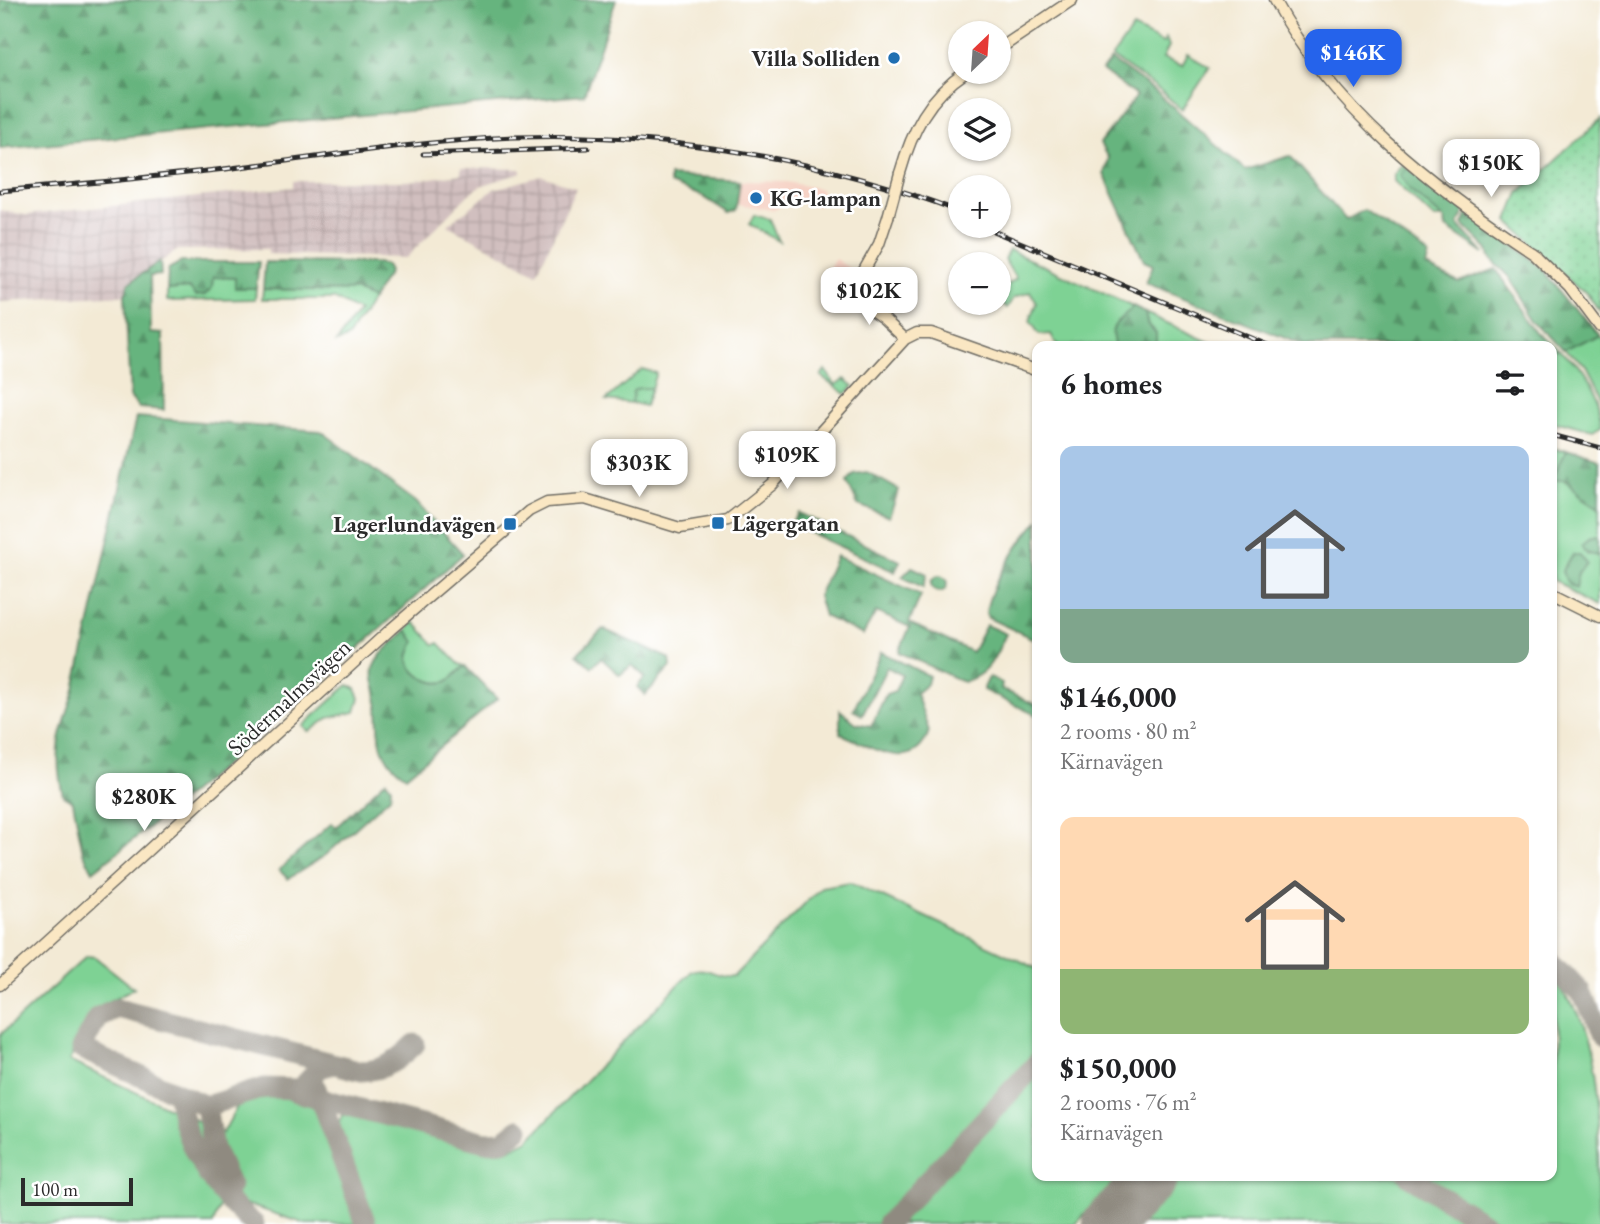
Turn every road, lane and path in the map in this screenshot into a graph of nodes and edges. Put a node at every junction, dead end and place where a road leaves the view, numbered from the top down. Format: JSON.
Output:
{"nodes":[{"id":1,"x":1073,"y":0,"type":"edge"},
{"id":2,"x":1274,"y":0,"type":"edge"},
{"id":3,"x":1012,"y":40,"type":"edge"},
{"id":4,"x":951,"y":84,"type":"edge"},
{"id":5,"x":1600,"y":329,"type":"edge"},
{"id":6,"x":905,"y":339,"type":"junction"},
{"id":7,"x":1032,"y":369,"type":"edge"},
{"id":8,"x":1557,"y":594,"type":"edge"},
{"id":9,"x":1600,"y":616,"type":"edge"},
{"id":10,"x":0,"y":985,"type":"edge"}],
"edges":[{"from":1,"to":3,"type":"street"},
{"from":2,"to":5,"type":"street"},
{"from":4,"to":6,"type":"street","bridge":true},
{"from":6,"to":7,"type":"street"},
{"from":6,"to":10,"type":"street","name":"Södermalmsvägen"},
{"from":8,"to":9,"type":"street"}]}
